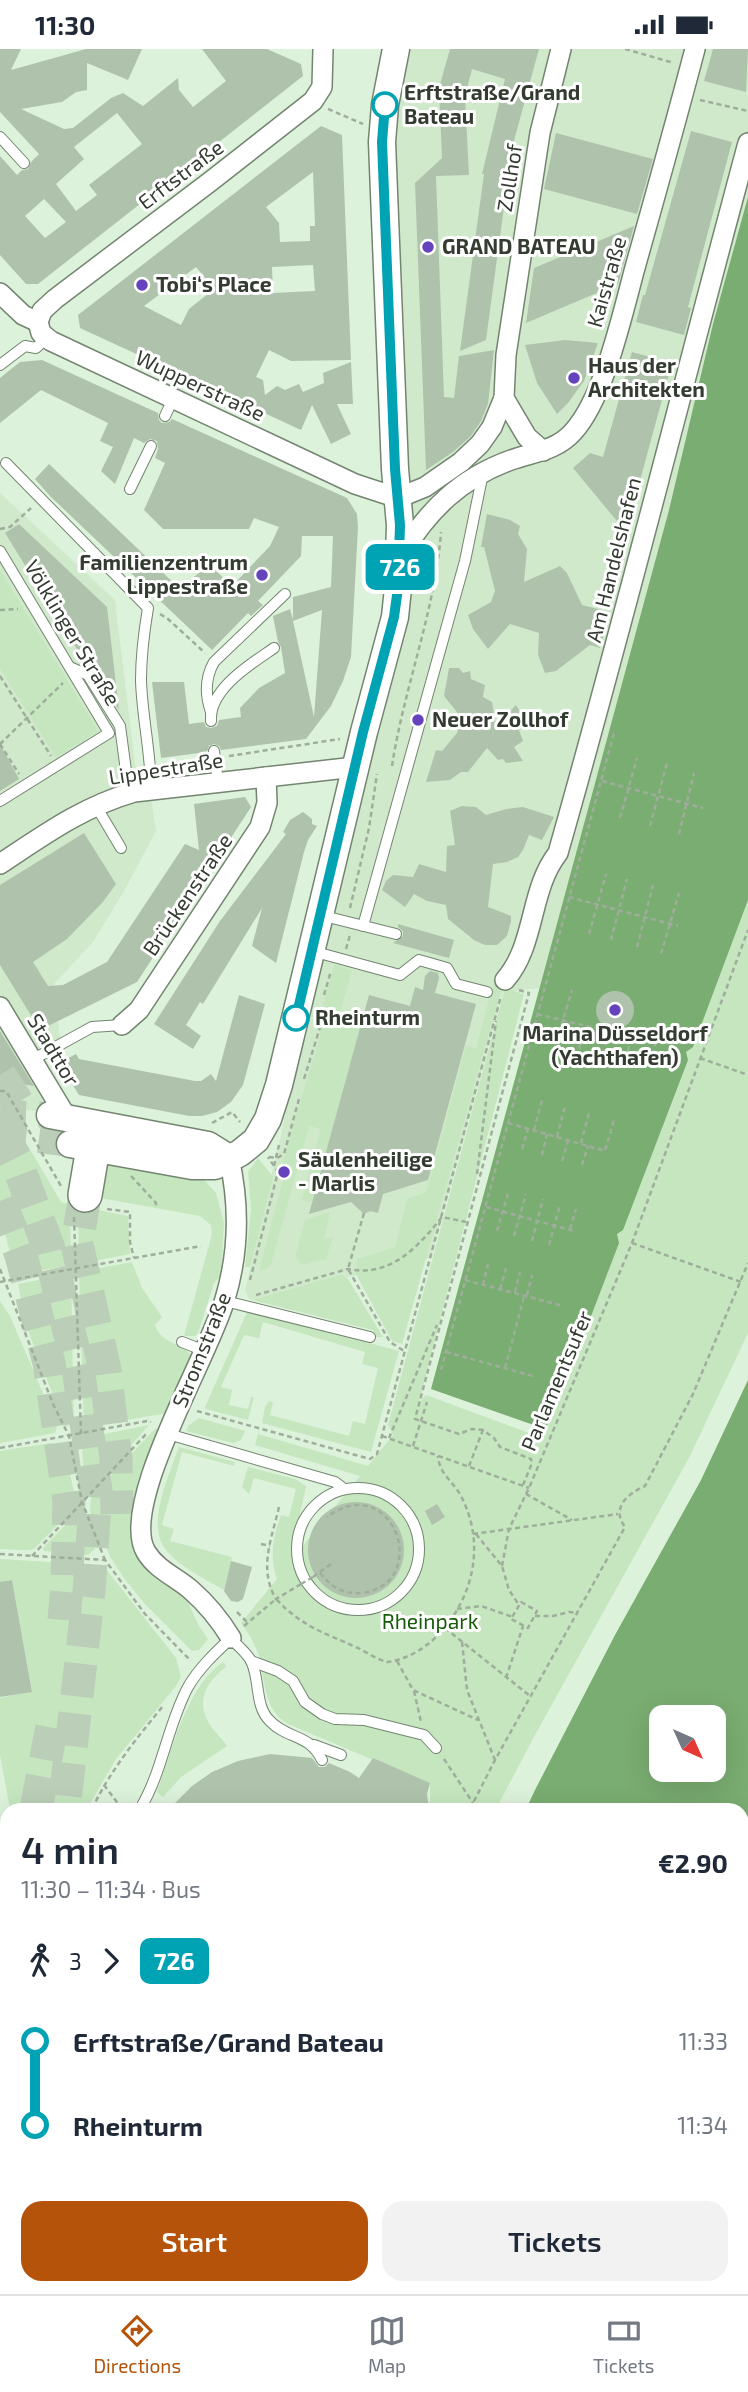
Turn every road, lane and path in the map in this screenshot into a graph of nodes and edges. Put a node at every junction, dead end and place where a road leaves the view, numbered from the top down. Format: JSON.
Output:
{"nodes":[{"id":1,"x":323,"y":49,"type":"edge"},
{"id":2,"x":396,"y":49,"type":"edge"},
{"id":3,"x":561,"y":49,"type":"edge"},
{"id":4,"x":625,"y":49,"type":"edge"},
{"id":5,"x":693,"y":58,"type":"edge"},
{"id":6,"x":683,"y":96,"type":"junction"},
{"id":7,"x":313,"y":101,"type":"junction"},
{"id":8,"x":748,"y":111,"type":"edge"},
{"id":9,"x":383,"y":125,"type":"junction"},
{"id":10,"x":0,"y":137,"type":"edge"},
{"id":11,"x":748,"y":143,"type":"edge"},
{"id":12,"x":24,"y":163,"type":"dead end"},
{"id":13,"x":0,"y":293,"type":"edge"},
{"id":14,"x":42,"y":330,"type":"junction"},
{"id":15,"x":0,"y":365,"type":"edge"},
{"id":16,"x":503,"y":398,"type":"junction"},
{"id":17,"x":151,"y":446,"type":"dead end"},
{"id":18,"x":544,"y":451,"type":"junction"},
{"id":19,"x":6,"y":463,"type":"dead end"},
{"id":20,"x":484,"y":470,"type":"junction"},
{"id":21,"x":130,"y":489,"type":"dead end"},
{"id":22,"x":447,"y":497,"type":"junction"},
{"id":23,"x":398,"y":498,"type":"junction"},
{"id":24,"x":40,"y":500,"type":"junction"},
{"id":25,"x":0,"y":529,"type":"edge"},
{"id":26,"x":0,"y":551,"type":"edge"},
{"id":27,"x":401,"y":555,"type":"junction"},
{"id":28,"x":285,"y":594,"type":"dead end"},
{"id":29,"x":35,"y":608,"type":"junction"},
{"id":30,"x":148,"y":608,"type":"junction"},
{"id":31,"x":0,"y":610,"type":"edge"},
{"id":32,"x":274,"y":648,"type":"dead end"},
{"id":33,"x":214,"y":663,"type":"junction"},
{"id":34,"x":72,"y":670,"type":"junction"},
{"id":35,"x":0,"y":676,"type":"edge"},
{"id":36,"x":27,"y":718,"type":"junction"},
{"id":37,"x":614,"y":733,"type":"dead end"},
{"id":38,"x":0,"y":744,"type":"edge"},
{"id":39,"x":214,"y":751,"type":"dead end"},
{"id":40,"x":637,"y":758,"type":"dead end"},
{"id":41,"x":667,"y":763,"type":"dead end"},
{"id":42,"x":57,"y":765,"type":"junction"},
{"id":43,"x":355,"y":767,"type":"junction"},
{"id":44,"x":392,"y":771,"type":"dead end"},
{"id":45,"x":694,"y":773,"type":"dead end"},
{"id":46,"x":266,"y":778,"type":"junction"},
{"id":47,"x":601,"y":781,"type":"junction"},
{"id":48,"x":218,"y":782,"type":"junction"},
{"id":49,"x":25,"y":785,"type":"junction"},
{"id":50,"x":629,"y":788,"type":"junction"},
{"id":51,"x":142,"y":791,"type":"junction"},
{"id":52,"x":658,"y":796,"type":"junction"},
{"id":53,"x":0,"y":800,"type":"edge"},
{"id":54,"x":687,"y":804,"type":"junction"},
{"id":55,"x":95,"y":805,"type":"junction"},
{"id":56,"x":703,"y":808,"type":"dead end"},
{"id":57,"x":620,"y":818,"type":"dead end"},
{"id":58,"x":650,"y":826,"type":"dead end"},
{"id":59,"x":679,"y":834,"type":"dead end"},
{"id":60,"x":121,"y":848,"type":"dead end"},
{"id":61,"x":0,"y":864,"type":"edge"},
{"id":62,"x":606,"y":874,"type":"dead end"},
{"id":63,"x":627,"y":879,"type":"dead end"},
{"id":64,"x":653,"y":885,"type":"dead end"},
{"id":65,"x":679,"y":893,"type":"dead end"},
{"id":66,"x":569,"y":897,"type":"junction"},
{"id":67,"x":598,"y":905,"type":"junction"},
{"id":68,"x":619,"y":910,"type":"junction"},
{"id":69,"x":320,"y":915,"type":"junction"},
{"id":70,"x":645,"y":917,"type":"junction"},
{"id":71,"x":358,"y":924,"type":"junction"},
{"id":72,"x":670,"y":924,"type":"junction"},
{"id":73,"x":678,"y":926,"type":"dead end"},
{"id":74,"x":748,"y":930,"type":"edge"},
{"id":75,"x":396,"y":934,"type":"dead end"},
{"id":76,"x":589,"y":935,"type":"dead end"},
{"id":77,"x":611,"y":940,"type":"dead end"},
{"id":78,"x":636,"y":947,"type":"dead end"},
{"id":79,"x":312,"y":951,"type":"junction"},
{"id":80,"x":661,"y":954,"type":"dead end"},
{"id":81,"x":338,"y":958,"type":"junction"},
{"id":82,"x":505,"y":980,"type":"joint"},
{"id":83,"x":572,"y":990,"type":"dead end"},
{"id":84,"x":487,"y":992,"type":"dead end"},
{"id":85,"x":526,"y":992,"type":"dead end"},
{"id":86,"x":324,"y":995,"type":"dead end"},
{"id":87,"x":0,"y":1007,"type":"edge"},
{"id":88,"x":321,"y":1008,"type":"dead end"},
{"id":89,"x":497,"y":1011,"type":"junction"},
{"id":90,"x":537,"y":1014,"type":"junction"},
{"id":91,"x":563,"y":1020,"type":"junction"},
{"id":92,"x":661,"y":1021,"type":"dead end"},
{"id":93,"x":122,"y":1025,"type":"joint"},
{"id":94,"x":585,"y":1025,"type":"junction"},
{"id":95,"x":609,"y":1031,"type":"junction"},
{"id":96,"x":631,"y":1036,"type":"junction"},
{"id":97,"x":656,"y":1043,"type":"junction"},
{"id":98,"x":554,"y":1050,"type":"dead end"},
{"id":99,"x":577,"y":1057,"type":"dead end"},
{"id":100,"x":700,"y":1058,"type":"junction"},
{"id":101,"x":32,"y":1060,"type":"junction"},
{"id":102,"x":600,"y":1062,"type":"dead end"},
{"id":103,"x":651,"y":1063,"type":"dead end"},
{"id":104,"x":302,"y":1064,"type":"dead end"},
{"id":105,"x":624,"y":1068,"type":"dead end"},
{"id":106,"x":748,"y":1075,"type":"edge"},
{"id":107,"x":542,"y":1100,"type":"dead end"},
{"id":108,"x":565,"y":1106,"type":"dead end"},
{"id":109,"x":589,"y":1113,"type":"dead end"},
{"id":110,"x":614,"y":1119,"type":"dead end"},
{"id":111,"x":508,"y":1123,"type":"junction"},
{"id":112,"x":71,"y":1129,"type":"junction"},
{"id":113,"x":528,"y":1129,"type":"junction"},
{"id":114,"x":534,"y":1130,"type":"junction"},
{"id":115,"x":547,"y":1134,"type":"junction"},
{"id":116,"x":557,"y":1137,"type":"junction"},
{"id":117,"x":569,"y":1140,"type":"junction"},
{"id":118,"x":580,"y":1144,"type":"junction"},
{"id":119,"x":280,"y":1145,"type":"dead end"},
{"id":120,"x":588,"y":1146,"type":"junction"},
{"id":121,"x":522,"y":1149,"type":"dead end"},
{"id":122,"x":542,"y":1155,"type":"dead end"},
{"id":123,"x":229,"y":1158,"type":"junction"},
{"id":124,"x":562,"y":1161,"type":"dead end"},
{"id":125,"x":582,"y":1165,"type":"dead end"},
{"id":126,"x":274,"y":1166,"type":"dead end"},
{"id":127,"x":476,"y":1185,"type":"junction"},
{"id":128,"x":509,"y":1190,"type":"dead end"},
{"id":129,"x":526,"y":1194,"type":"dead end"},
{"id":130,"x":543,"y":1199,"type":"dead end"},
{"id":131,"x":560,"y":1205,"type":"dead end"},
{"id":132,"x":80,"y":1206,"type":"joint"},
{"id":133,"x":485,"y":1207,"type":"junction"},
{"id":134,"x":576,"y":1209,"type":"dead end"},
{"id":135,"x":503,"y":1212,"type":"junction"},
{"id":136,"x":364,"y":1213,"type":"dead end"},
{"id":137,"x":520,"y":1216,"type":"junction"},
{"id":138,"x":442,"y":1217,"type":"junction"},
{"id":139,"x":537,"y":1221,"type":"junction"},
{"id":140,"x":466,"y":1222,"type":"junction"},
{"id":141,"x":554,"y":1226,"type":"junction"},
{"id":142,"x":497,"y":1231,"type":"dead end"},
{"id":143,"x":514,"y":1236,"type":"dead end"},
{"id":144,"x":532,"y":1241,"type":"dead end"},
{"id":145,"x":632,"y":1243,"type":"junction"},
{"id":146,"x":548,"y":1245,"type":"dead end"},
{"id":147,"x":201,"y":1247,"type":"dead end"},
{"id":148,"x":748,"y":1263,"type":"edge"},
{"id":149,"x":488,"y":1264,"type":"dead end"},
{"id":150,"x":76,"y":1267,"type":"junction"},
{"id":151,"x":506,"y":1268,"type":"dead end"},
{"id":152,"x":0,"y":1269,"type":"edge"},
{"id":153,"x":348,"y":1269,"type":"junction"},
{"id":154,"x":520,"y":1272,"type":"dead end"},
{"id":155,"x":532,"y":1275,"type":"dead end"},
{"id":156,"x":465,"y":1280,"type":"junction"},
{"id":157,"x":2,"y":1281,"type":"edge"},
{"id":158,"x":741,"y":1282,"type":"junction"},
{"id":159,"x":483,"y":1285,"type":"junction"},
{"id":160,"x":500,"y":1289,"type":"junction"},
{"id":161,"x":514,"y":1293,"type":"junction"},
{"id":162,"x":526,"y":1296,"type":"junction"},
{"id":163,"x":246,"y":1298,"type":"dead end"},
{"id":164,"x":225,"y":1301,"type":"junction"},
{"id":165,"x":563,"y":1306,"type":"dead end"},
{"id":166,"x":441,"y":1316,"type":"junction"},
{"id":167,"x":370,"y":1337,"type":"dead end"},
{"id":168,"x":182,"y":1342,"type":"dead end"},
{"id":169,"x":404,"y":1351,"type":"junction"},
{"id":170,"x":206,"y":1352,"type":"junction"},
{"id":171,"x":446,"y":1352,"type":"junction"},
{"id":172,"x":505,"y":1368,"type":"junction"},
{"id":173,"x":441,"y":1370,"type":"dead end"},
{"id":174,"x":533,"y":1376,"type":"dead end"},
{"id":175,"x":427,"y":1402,"type":"dead end"},
{"id":176,"x":196,"y":1411,"type":"dead end"},
{"id":177,"x":147,"y":1421,"type":"dead end"},
{"id":178,"x":421,"y":1421,"type":"junction"},
{"id":179,"x":170,"y":1429,"type":"junction"},
{"id":180,"x":482,"y":1430,"type":"junction"},
{"id":181,"x":81,"y":1434,"type":"junction"},
{"id":182,"x":69,"y":1436,"type":"junction"},
{"id":183,"x":382,"y":1436,"type":"junction"},
{"id":184,"x":389,"y":1438,"type":"junction"},
{"id":185,"x":413,"y":1446,"type":"junction"},
{"id":186,"x":0,"y":1448,"type":"edge"},
{"id":187,"x":438,"y":1456,"type":"junction"},
{"id":188,"x":469,"y":1466,"type":"junction"},
{"id":189,"x":523,"y":1485,"type":"junction"},
{"id":190,"x":529,"y":1488,"type":"junction"},
{"id":191,"x":344,"y":1489,"type":"junction"},
{"id":192,"x":526,"y":1494,"type":"dead end"},
{"id":193,"x":82,"y":1502,"type":"junction"},
{"id":194,"x":279,"y":1507,"type":"dead end"},
{"id":195,"x":618,"y":1514,"type":"junction"},
{"id":196,"x":327,"y":1517,"type":"dead end"},
{"id":197,"x":573,"y":1521,"type":"dead end"},
{"id":198,"x":509,"y":1529,"type":"junction"},
{"id":199,"x":475,"y":1534,"type":"junction"},
{"id":200,"x":261,"y":1544,"type":"dead end"},
{"id":201,"x":270,"y":1546,"type":"junction"},
{"id":202,"x":0,"y":1554,"type":"edge"},
{"id":203,"x":32,"y":1556,"type":"junction"},
{"id":204,"x":105,"y":1560,"type":"junction"},
{"id":205,"x":331,"y":1564,"type":"dead end"},
{"id":206,"x":502,"y":1566,"type":"junction"},
{"id":207,"x":320,"y":1573,"type":"junction"},
{"id":208,"x":276,"y":1599,"type":"junction"},
{"id":209,"x":519,"y":1605,"type":"junction"},
{"id":210,"x":234,"y":1609,"type":"dead end"},
{"id":211,"x":457,"y":1609,"type":"junction"},
{"id":212,"x":578,"y":1613,"type":"junction"},
{"id":213,"x":535,"y":1616,"type":"junction"},
{"id":214,"x":513,"y":1617,"type":"junction"},
{"id":215,"x":523,"y":1626,"type":"junction"},
{"id":216,"x":445,"y":1628,"type":"junction"},
{"id":217,"x":231,"y":1638,"type":"junction"},
{"id":218,"x":462,"y":1642,"type":"junction"},
{"id":219,"x":251,"y":1661,"type":"junction"},
{"id":220,"x":397,"y":1661,"type":"junction"},
{"id":221,"x":199,"y":1670,"type":"junction"},
{"id":222,"x":506,"y":1678,"type":"junction"},
{"id":223,"x":414,"y":1690,"type":"junction"},
{"id":224,"x":185,"y":1693,"type":"junction"},
{"id":225,"x":531,"y":1697,"type":"junction"},
{"id":226,"x":478,"y":1720,"type":"junction"},
{"id":227,"x":424,"y":1735,"type":"junction"},
{"id":228,"x":313,"y":1745,"type":"junction"},
{"id":229,"x":436,"y":1748,"type":"joint"},
{"id":230,"x":341,"y":1755,"type":"dead end"},
{"id":231,"x":322,"y":1760,"type":"dead end"},
{"id":232,"x":495,"y":1760,"type":"junction"},
{"id":233,"x":104,"y":1785,"type":"junction"},
{"id":234,"x":95,"y":1803,"type":"edge"},
{"id":235,"x":118,"y":1803,"type":"edge"},
{"id":236,"x":144,"y":1803,"type":"edge"},
{"id":237,"x":473,"y":1803,"type":"joint"}],
"edges":[{"from":1,"to":7,"type":"street"},
{"from":2,"to":9,"type":"street"},
{"from":3,"to":16,"type":"street","name":"Zollhof"},
{"from":4,"to":5,"type":"path"},
{"from":5,"to":6,"type":"street","name":"Kaistraße"},
{"from":6,"to":8,"type":"path"},
{"from":6,"to":18,"type":"street","name":"Kaistraße"},
{"from":7,"to":9,"type":"path"},
{"from":7,"to":14,"type":"street","name":"Erftstraße"},
{"from":9,"to":23,"type":"street"},
{"from":10,"to":12,"type":"lane"},
{"from":11,"to":82,"type":"street","name":"Am Handelshafen"},
{"from":13,"to":14,"type":"street","name":"Wupperstraße"},
{"from":14,"to":15,"type":"lane","name":"Erftstraße"},
{"from":14,"to":23,"type":"street","name":"Wupperstraße"},
{"from":16,"to":18,"type":"street"},
{"from":16,"to":23,"type":"street","name":"Zollhof"},
{"from":17,"to":21,"type":"lane"},
{"from":18,"to":20,"type":"street","name":"Kaistraße"},
{"from":19,"to":24,"type":"lane"},
{"from":20,"to":22,"type":"street","name":"Kaistraße"},
{"from":20,"to":71,"type":"lane"},
{"from":22,"to":27,"type":"street","name":"Kaistraße"},
{"from":22,"to":44,"type":"path"},
{"from":23,"to":27,"type":"street"},
{"from":24,"to":25,"type":"path"},
{"from":24,"to":30,"type":"lane"},
{"from":26,"to":29,"type":"lane","name":"Völklinger Straße"},
{"from":27,"to":43,"type":"street"},
{"from":28,"to":33,"type":"lane"},
{"from":29,"to":31,"type":"path"},
{"from":29,"to":34,"type":"lane","name":"Völklinger Straße"},
{"from":30,"to":33,"type":"path"},
{"from":30,"to":51,"type":"lane"},
{"from":32,"to":33,"type":"lane"},
{"from":34,"to":36,"type":"path"},
{"from":34,"to":42,"type":"lane","name":"Völklinger Straße"},
{"from":34,"to":51,"type":"lane"},
{"from":35,"to":36,"type":"path"},
{"from":36,"to":38,"type":"path"},
{"from":36,"to":42,"type":"path"},
{"from":37,"to":47,"type":"path"},
{"from":38,"to":49,"type":"path"},
{"from":39,"to":48,"type":"lane"},
{"from":40,"to":50,"type":"path"},
{"from":41,"to":52,"type":"path"},
{"from":42,"to":49,"type":"lane","name":"Völklinger Straße"},
{"from":43,"to":46,"type":"street","name":"Lippestraße"},
{"from":43,"to":69,"type":"street"},
{"from":45,"to":54,"type":"path"},
{"from":46,"to":48,"type":"street","name":"Lippestraße"},
{"from":46,"to":93,"type":"street","name":"Brückenstraße"},
{"from":47,"to":50,"type":"path"},
{"from":47,"to":66,"type":"path"},
{"from":48,"to":51,"type":"street","name":"Lippestraße"},
{"from":49,"to":53,"type":"lane","name":"Völklinger Straße"},
{"from":50,"to":52,"type":"path"},
{"from":50,"to":57,"type":"path"},
{"from":51,"to":55,"type":"street","name":"Lippestraße"},
{"from":52,"to":54,"type":"path"},
{"from":52,"to":58,"type":"path"},
{"from":54,"to":56,"type":"path"},
{"from":54,"to":59,"type":"path"},
{"from":55,"to":60,"type":"lane"},
{"from":55,"to":61,"type":"street","name":"Lippestraße"},
{"from":62,"to":67,"type":"path"},
{"from":63,"to":68,"type":"path"},
{"from":64,"to":70,"type":"path"},
{"from":65,"to":72,"type":"path"},
{"from":66,"to":67,"type":"path"},
{"from":66,"to":90,"type":"path"},
{"from":67,"to":68,"type":"path"},
{"from":67,"to":76,"type":"path"},
{"from":68,"to":70,"type":"path"},
{"from":68,"to":77,"type":"path"},
{"from":69,"to":71,"type":"lane"},
{"from":69,"to":79,"type":"street"},
{"from":70,"to":72,"type":"path"},
{"from":70,"to":78,"type":"path"},
{"from":71,"to":75,"type":"lane"},
{"from":71,"to":81,"type":"path"},
{"from":72,"to":73,"type":"path"},
{"from":72,"to":80,"type":"path"},
{"from":74,"to":100,"type":"path","name":"Parlamentsufer"},
{"from":79,"to":81,"type":"lane"},
{"from":79,"to":123,"type":"street"},
{"from":81,"to":84,"type":"lane"},
{"from":81,"to":86,"type":"path"},
{"from":82,"to":89,"type":"path"},
{"from":83,"to":91,"type":"path"},
{"from":85,"to":127,"type":"path"},
{"from":87,"to":101,"type":"street","name":"Stadttor"},
{"from":88,"to":104,"type":"path"},
{"from":89,"to":127,"type":"path"},
{"from":89,"to":138,"type":"path"},
{"from":90,"to":91,"type":"path"},
{"from":90,"to":111,"type":"path"},
{"from":91,"to":94,"type":"path"},
{"from":91,"to":98,"type":"path"},
{"from":92,"to":97,"type":"path"},
{"from":93,"to":101,"type":"lane"},
{"from":94,"to":95,"type":"path"},
{"from":94,"to":99,"type":"path"},
{"from":95,"to":96,"type":"path"},
{"from":95,"to":102,"type":"path"},
{"from":96,"to":97,"type":"path"},
{"from":96,"to":105,"type":"path"},
{"from":97,"to":103,"type":"path"},
{"from":100,"to":106,"type":"path"},
{"from":100,"to":145,"type":"path","name":"Parlamentsufer"},
{"from":101,"to":112,"type":"street","name":"Stadttor"},
{"from":107,"to":114,"type":"path"},
{"from":108,"to":116,"type":"path"},
{"from":109,"to":118,"type":"path"},
{"from":110,"to":120,"type":"path"},
{"from":111,"to":113,"type":"path"},
{"from":111,"to":133,"type":"path"},
{"from":112,"to":123,"type":"street"},
{"from":112,"to":132,"type":"highway"},
{"from":113,"to":114,"type":"path"},
{"from":113,"to":121,"type":"path"},
{"from":114,"to":115,"type":"path"},
{"from":115,"to":116,"type":"path"},
{"from":115,"to":122,"type":"path"},
{"from":116,"to":117,"type":"path"},
{"from":117,"to":118,"type":"path"},
{"from":117,"to":124,"type":"path"},
{"from":118,"to":120,"type":"path"},
{"from":119,"to":126,"type":"path"},
{"from":120,"to":125,"type":"path"},
{"from":123,"to":164,"type":"street","name":"Stromstraße"},
{"from":127,"to":140,"type":"path"},
{"from":128,"to":135,"type":"path"},
{"from":129,"to":137,"type":"path"},
{"from":130,"to":139,"type":"path"},
{"from":131,"to":141,"type":"path"},
{"from":132,"to":150,"type":"path"},
{"from":133,"to":135,"type":"path"},
{"from":133,"to":156,"type":"path"},
{"from":134,"to":141,"type":"path"},
{"from":135,"to":137,"type":"path"},
{"from":135,"to":142,"type":"path"},
{"from":136,"to":153,"type":"path"},
{"from":137,"to":139,"type":"path"},
{"from":137,"to":143,"type":"path"},
{"from":138,"to":140,"type":"path"},
{"from":138,"to":153,"type":"path"},
{"from":138,"to":169,"type":"path"},
{"from":139,"to":141,"type":"path"},
{"from":139,"to":144,"type":"path"},
{"from":140,"to":166,"type":"path"},
{"from":141,"to":146,"type":"path"},
{"from":145,"to":158,"type":"path"},
{"from":145,"to":190,"type":"path","name":"Parlamentsufer"},
{"from":147,"to":150,"type":"path"},
{"from":148,"to":158,"type":"path"},
{"from":149,"to":159,"type":"path"},
{"from":150,"to":157,"type":"path"},
{"from":150,"to":181,"type":"path"},
{"from":151,"to":160,"type":"path"},
{"from":152,"to":157,"type":"path"},
{"from":153,"to":163,"type":"path"},
{"from":153,"to":169,"type":"path"},
{"from":154,"to":161,"type":"path"},
{"from":155,"to":162,"type":"path"},
{"from":156,"to":159,"type":"path"},
{"from":156,"to":171,"type":"path"},
{"from":157,"to":182,"type":"path"},
{"from":158,"to":195,"type":"path"},
{"from":159,"to":160,"type":"path"},
{"from":160,"to":161,"type":"path"},
{"from":161,"to":162,"type":"path"},
{"from":162,"to":165,"type":"path"},
{"from":162,"to":172,"type":"path"},
{"from":164,"to":167,"type":"lane"},
{"from":164,"to":170,"type":"street","name":"Stromstraße"},
{"from":166,"to":178,"type":"path"},
{"from":166,"to":184,"type":"path"},
{"from":168,"to":170,"type":"lane"},
{"from":169,"to":183,"type":"path"},
{"from":170,"to":179,"type":"street","name":"Stromstraße"},
{"from":171,"to":172,"type":"path"},
{"from":171,"to":173,"type":"path"},
{"from":172,"to":174,"type":"path"},
{"from":175,"to":178,"type":"path"},
{"from":176,"to":183,"type":"path"},
{"from":177,"to":181,"type":"path"},
{"from":178,"to":180,"type":"path"},
{"from":178,"to":185,"type":"path"},
{"from":179,"to":191,"type":"lane"},
{"from":179,"to":193,"type":"path"},
{"from":179,"to":217,"type":"street","name":"Stromstraße"},
{"from":180,"to":188,"type":"path"},
{"from":180,"to":189,"type":"path"},
{"from":181,"to":182,"type":"path"},
{"from":182,"to":186,"type":"path"},
{"from":182,"to":193,"type":"path"},
{"from":183,"to":184,"type":"path"},
{"from":184,"to":185,"type":"path"},
{"from":185,"to":187,"type":"path"},
{"from":187,"to":188,"type":"path"},
{"from":187,"to":199,"type":"path"},
{"from":188,"to":189,"type":"path"},
{"from":189,"to":190,"type":"path"},
{"from":190,"to":198,"type":"path","name":"Parlamentsufer"},
{"from":191,"to":191,"type":"lane"},
{"from":192,"to":197,"type":"path"},
{"from":193,"to":203,"type":"path"},
{"from":193,"to":204,"type":"path"},
{"from":194,"to":201,"type":"path"},
{"from":195,"to":198,"type":"path"},
{"from":195,"to":212,"type":"path"},
{"from":196,"to":207,"type":"path"},
{"from":198,"to":199,"type":"path"},
{"from":198,"to":206,"type":"path","name":"Parlamentsufer"},
{"from":199,"to":206,"type":"path"},
{"from":199,"to":211,"type":"path"},
{"from":200,"to":201,"type":"path"},
{"from":201,"to":208,"type":"path"},
{"from":202,"to":203,"type":"path"},
{"from":203,"to":204,"type":"path"},
{"from":204,"to":221,"type":"path"},
{"from":205,"to":207,"type":"path"},
{"from":206,"to":209,"type":"path"},
{"from":207,"to":208,"type":"path","bridge":true},
{"from":208,"to":210,"type":"path"},
{"from":208,"to":220,"type":"path"},
{"from":209,"to":213,"type":"path"},
{"from":209,"to":214,"type":"path"},
{"from":211,"to":214,"type":"path"},
{"from":211,"to":216,"type":"path"},
{"from":212,"to":213,"type":"path"},
{"from":212,"to":225,"type":"path"},
{"from":213,"to":215,"type":"path"},
{"from":214,"to":215,"type":"path"},
{"from":215,"to":222,"type":"path"},
{"from":216,"to":218,"type":"path"},
{"from":216,"to":220,"type":"path"},
{"from":217,"to":219,"type":"lane"},
{"from":217,"to":221,"type":"lane"},
{"from":218,"to":222,"type":"path"},
{"from":218,"to":226,"type":"path"},
{"from":219,"to":227,"type":"lane"},
{"from":219,"to":228,"type":"lane"},
{"from":220,"to":223,"type":"path"},
{"from":221,"to":224,"type":"lane"},
{"from":222,"to":225,"type":"path"},
{"from":223,"to":226,"type":"path"},
{"from":223,"to":227,"type":"path"},
{"from":224,"to":233,"type":"path"},
{"from":224,"to":236,"type":"lane"},
{"from":225,"to":232,"type":"path"},
{"from":226,"to":232,"type":"path"},
{"from":227,"to":229,"type":"lane"},
{"from":228,"to":230,"type":"lane"},
{"from":228,"to":231,"type":"lane"},
{"from":229,"to":237,"type":"path"},
{"from":232,"to":237,"type":"path"},
{"from":233,"to":234,"type":"path"},
{"from":233,"to":235,"type":"path"}]}
